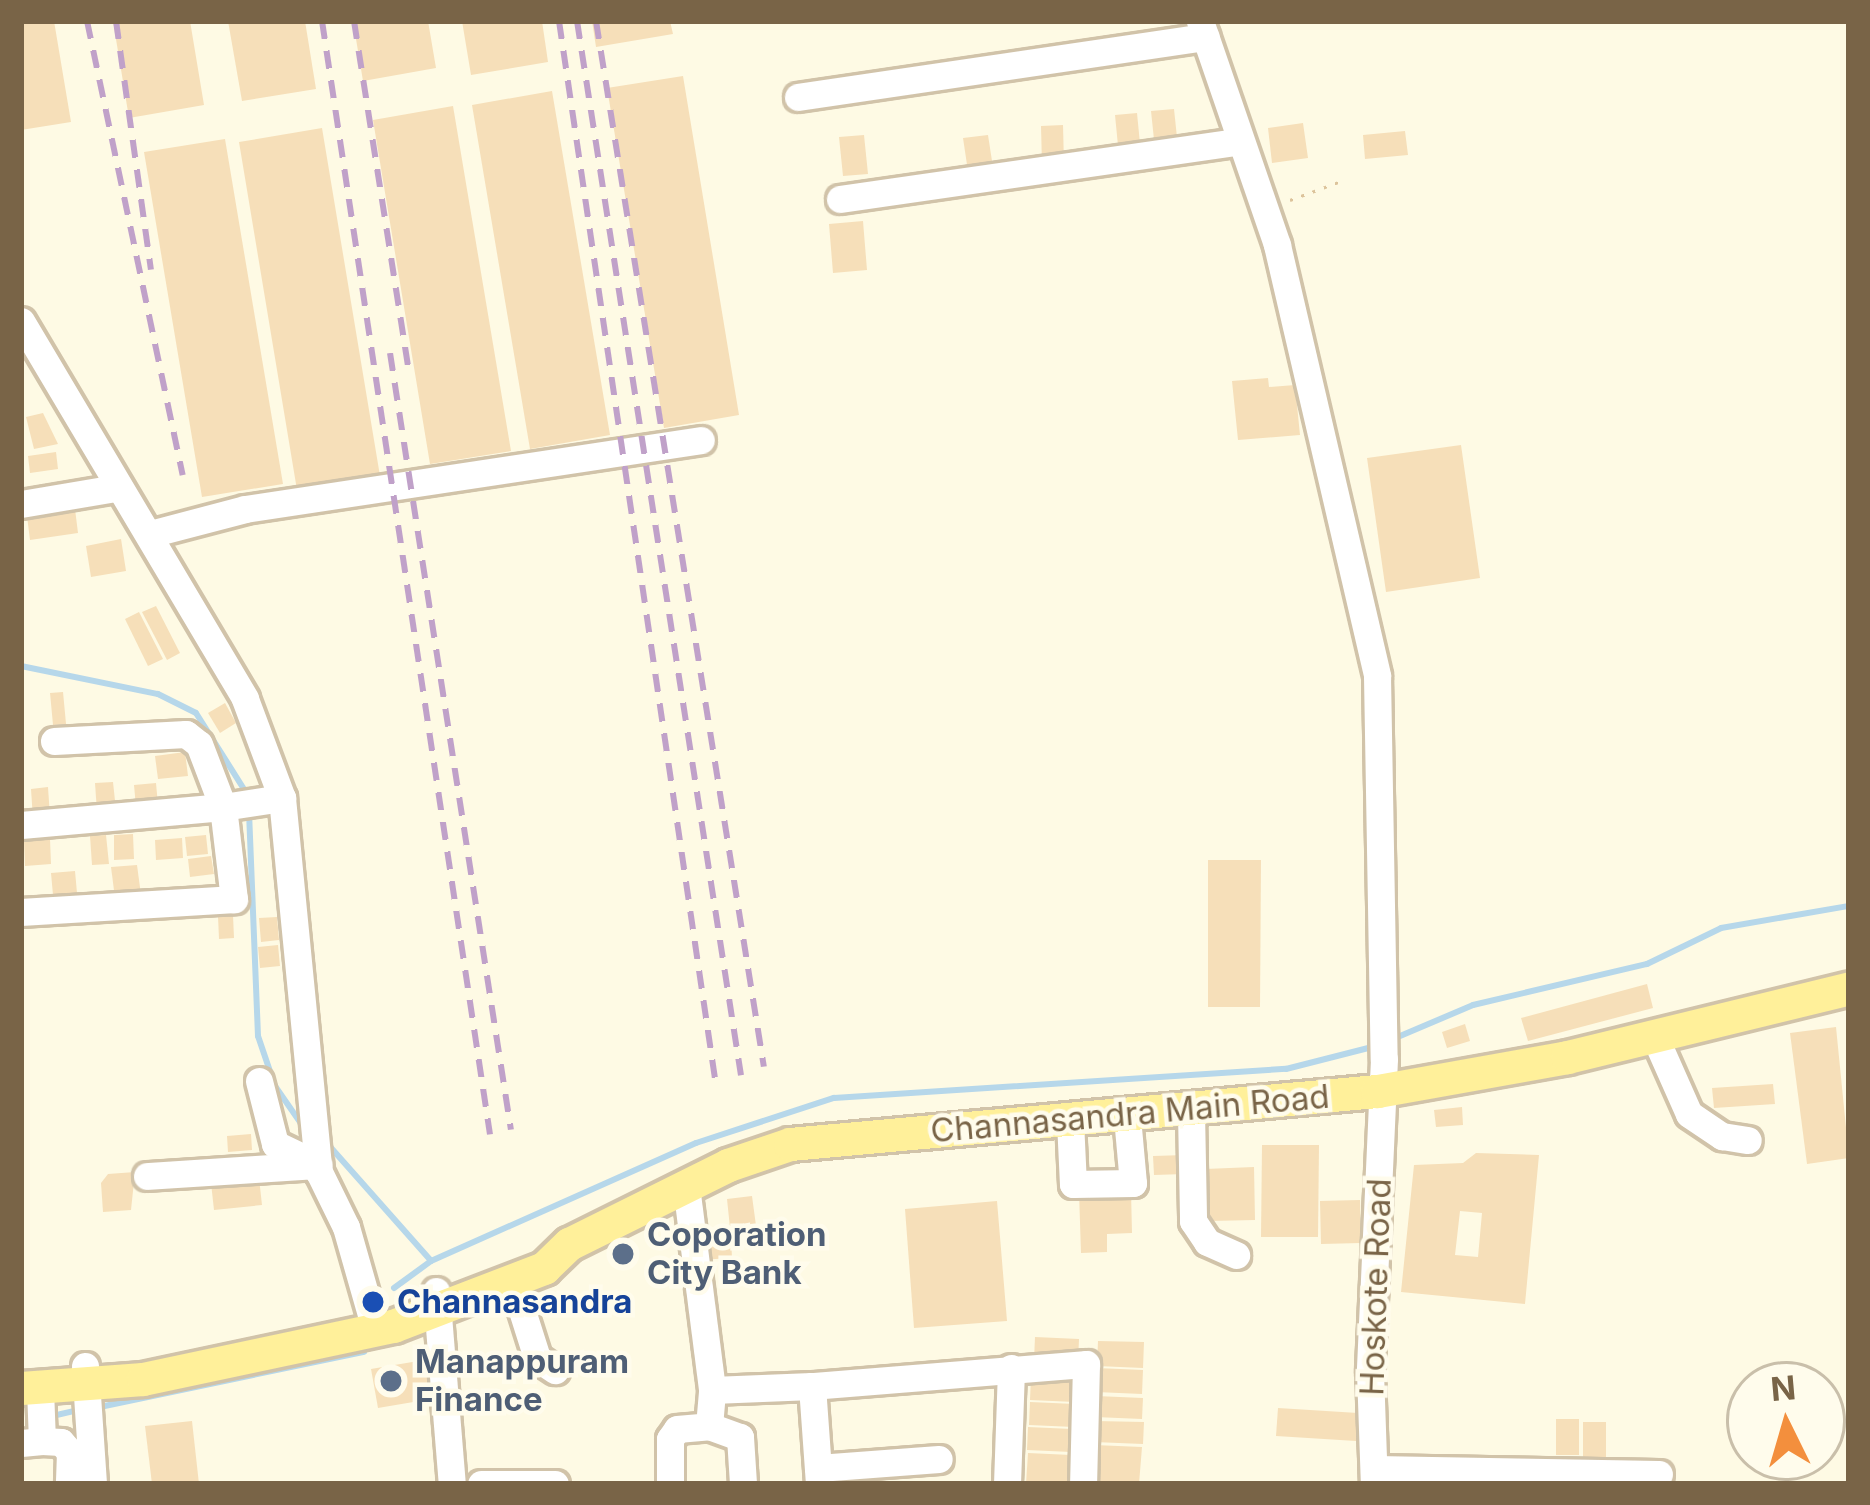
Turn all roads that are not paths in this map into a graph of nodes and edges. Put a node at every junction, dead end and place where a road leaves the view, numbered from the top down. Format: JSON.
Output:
{"nodes":[{"id":1,"x":1203,"y":29,"type":"edge"},
{"id":2,"x":798,"y":97,"type":"dead end"},
{"id":3,"x":1238,"y":142,"type":"junction"},
{"id":4,"x":840,"y":199,"type":"dead end"},
{"id":5,"x":21,"y":321,"type":"edge"},
{"id":6,"x":701,"y":440,"type":"dead end"},
{"id":7,"x":116,"y":488,"type":"junction"},
{"id":8,"x":21,"y":504,"type":"edge"},
{"id":9,"x":150,"y":534,"type":"junction"},
{"id":10,"x":54,"y":741,"type":"dead end"},
{"id":11,"x":283,"y":798,"type":"junction"},
{"id":12,"x":223,"y":807,"type":"junction"},
{"id":13,"x":21,"y":825,"type":"edge"},
{"id":14,"x":21,"y":912,"type":"edge"},
{"id":15,"x":1849,"y":988,"type":"edge"},
{"id":16,"x":1654,"y":1036,"type":"junction"},
{"id":17,"x":1381,"y":1075,"type":"junction"},
{"id":18,"x":259,"y":1081,"type":"dead end"},
{"id":19,"x":1191,"y":1112,"type":"junction"},
{"id":20,"x":1127,"y":1117,"type":"junction"},
{"id":21,"x":1070,"y":1121,"type":"junction"},
{"id":22,"x":1748,"y":1140,"type":"dead end"},
{"id":23,"x":319,"y":1165,"type":"junction"},
{"id":24,"x":147,"y":1176,"type":"dead end"},
{"id":25,"x":686,"y":1186,"type":"junction"},
{"id":26,"x":569,"y":1244,"type":"junction"},
{"id":27,"x":1236,"y":1255,"type":"dead end"},
{"id":28,"x":512,"y":1280,"type":"junction"},
{"id":29,"x":437,"y":1300,"type":"junction"},
{"id":30,"x":364,"y":1326,"type":"junction"},
{"id":31,"x":1011,"y":1368,"type":"junction"},
{"id":32,"x":555,"y":1370,"type":"dead end"},
{"id":33,"x":812,"y":1386,"type":"junction"},
{"id":34,"x":712,"y":1390,"type":"junction"},
{"id":35,"x":88,"y":1392,"type":"junction"},
{"id":36,"x":32,"y":1409,"type":"edge"},
{"id":37,"x":709,"y":1426,"type":"junction"},
{"id":38,"x":938,"y":1459,"type":"dead end"},
{"id":39,"x":1658,"y":1474,"type":"dead end"},
{"id":40,"x":819,"y":1476,"type":"edge"},
{"id":41,"x":1374,"y":1477,"type":"edge"},
{"id":42,"x":69,"y":1484,"type":"edge"},
{"id":43,"x":93,"y":1484,"type":"edge"},
{"id":44,"x":452,"y":1484,"type":"edge"},
{"id":45,"x":481,"y":1484,"type":"edge"},
{"id":46,"x":555,"y":1484,"type":"edge"},
{"id":47,"x":670,"y":1484,"type":"edge"},
{"id":48,"x":743,"y":1484,"type":"edge"},
{"id":49,"x":1007,"y":1484,"type":"edge"},
{"id":50,"x":1083,"y":1484,"type":"edge"}],
"edges":[{"from":1,"to":2,"type":"street"},
{"from":1,"to":3,"type":"street","name":"Hoskote Road"},
{"from":3,"to":4,"type":"street"},
{"from":3,"to":17,"type":"street","name":"Hoskote Road"},
{"from":5,"to":7,"type":"street"},
{"from":6,"to":9,"type":"street"},
{"from":7,"to":8,"type":"street"},
{"from":7,"to":9,"type":"street"},
{"from":9,"to":11,"type":"street"},
{"from":10,"to":12,"type":"street"},
{"from":11,"to":12,"type":"street"},
{"from":11,"to":23,"type":"street"},
{"from":12,"to":13,"type":"street"},
{"from":12,"to":14,"type":"street"},
{"from":15,"to":16,"type":"main road","name":"Channasandra Main Road"},
{"from":16,"to":17,"type":"main road","name":"Channasandra Main Road"},
{"from":16,"to":22,"type":"street"},
{"from":17,"to":19,"type":"main road","name":"Channasandra Main Road"},
{"from":17,"to":41,"type":"street","name":"Hoskote Road"},
{"from":18,"to":23,"type":"street"},
{"from":19,"to":20,"type":"main road","name":"Channasandra Main Road"},
{"from":19,"to":27,"type":"street"},
{"from":20,"to":21,"type":"main road","name":"Channasandra Main Road"},
{"from":20,"to":21,"type":"street"},
{"from":21,"to":25,"type":"main road","name":"Channasandra Main Road"},
{"from":23,"to":24,"type":"street"},
{"from":23,"to":30,"type":"street"},
{"from":25,"to":26,"type":"main road","name":"Channasandra Main Road"},
{"from":25,"to":34,"type":"street"},
{"from":26,"to":28,"type":"main road","name":"Channasandra Main Road"},
{"from":26,"to":29,"type":"main road"},
{"from":28,"to":29,"type":"main road","name":"Channasandra Main Road"},
{"from":28,"to":32,"type":"street"},
{"from":29,"to":30,"type":"main road","name":"Channasandra Main Road"},
{"from":29,"to":44,"type":"street"},
{"from":30,"to":35,"type":"main road","name":"Channasandra Main Road"},
{"from":31,"to":33,"type":"street"},
{"from":31,"to":49,"type":"street"},
{"from":31,"to":50,"type":"street"},
{"from":33,"to":34,"type":"street"},
{"from":33,"to":40,"type":"street"},
{"from":34,"to":37,"type":"street"},
{"from":35,"to":36,"type":"main road","name":"Channasandra Main Road"},
{"from":35,"to":43,"type":"street"},
{"from":36,"to":42,"type":"street"},
{"from":37,"to":47,"type":"street"},
{"from":37,"to":48,"type":"street"},
{"from":38,"to":40,"type":"street"},
{"from":39,"to":41,"type":"street"},
{"from":45,"to":46,"type":"street"}]}
